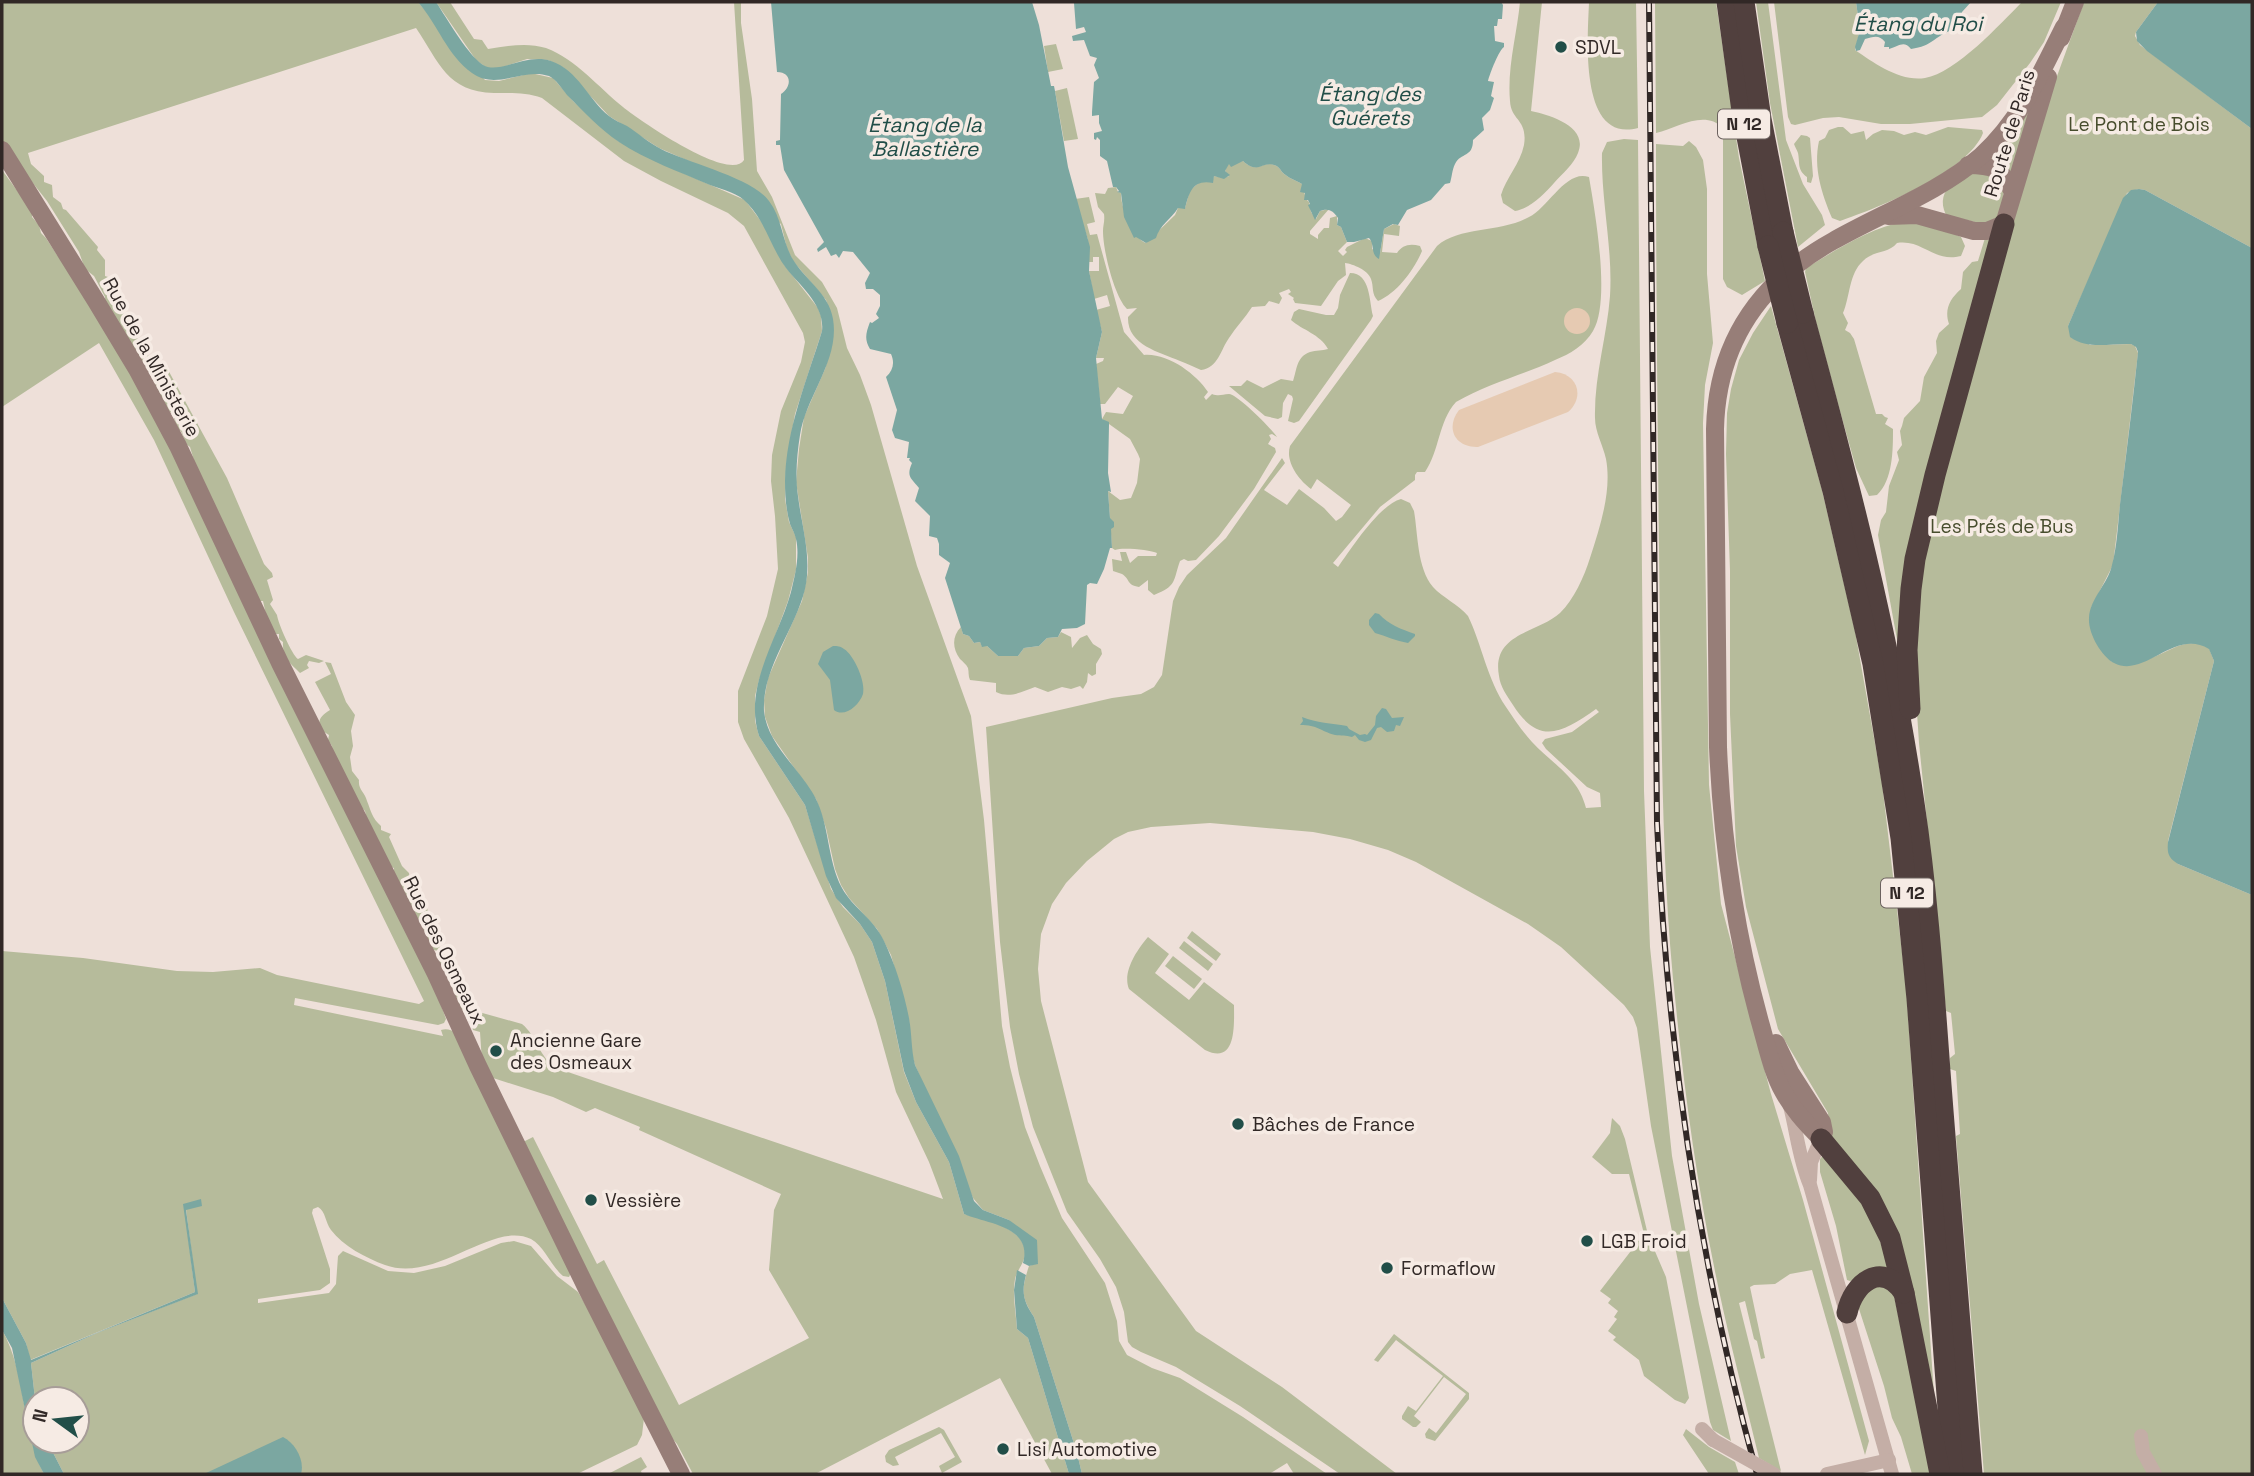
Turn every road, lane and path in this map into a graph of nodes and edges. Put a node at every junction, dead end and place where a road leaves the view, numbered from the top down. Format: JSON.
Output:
{"nodes":[{"id":1,"x":1727,"y":2,"type":"edge"},
{"id":2,"x":1744,"y":2,"type":"edge"},
{"id":3,"x":2075,"y":2,"type":"edge"},
{"id":4,"x":2064,"y":27,"type":"junction"},
{"id":5,"x":2,"y":150,"type":"edge"},
{"id":6,"x":1968,"y":165,"type":"junction"},
{"id":7,"x":1945,"y":182,"type":"junction"},
{"id":8,"x":2013,"y":192,"type":"junction"},
{"id":9,"x":1877,"y":218,"type":"junction"},
{"id":10,"x":1942,"y":221,"type":"junction"},
{"id":11,"x":2004,"y":224,"type":"junction"},
{"id":12,"x":1775,"y":239,"type":"junction"},
{"id":13,"x":1795,"y":318,"type":"junction"},
{"id":14,"x":247,"y":595,"type":"joint"},
{"id":15,"x":1903,"y":733,"type":"junction"},
{"id":16,"x":1732,"y":892,"type":"junction"},
{"id":17,"x":1789,"y":1101,"type":"junction"},
{"id":18,"x":1821,"y":1139,"type":"junction"},
{"id":19,"x":1810,"y":1185,"type":"junction"},
{"id":20,"x":1904,"y":1293,"type":"junction"},
{"id":21,"x":1847,"y":1313,"type":"junction"},
{"id":22,"x":1702,"y":1429,"type":"dead end"},
{"id":23,"x":2141,"y":1436,"type":"dead end"},
{"id":24,"x":1890,"y":1467,"type":"edge"},
{"id":25,"x":1849,"y":1473,"type":"edge"},
{"id":26,"x":681,"y":1474,"type":"edge"},
{"id":27,"x":1774,"y":1474,"type":"edge"},
{"id":28,"x":1827,"y":1474,"type":"edge"},
{"id":29,"x":1940,"y":1474,"type":"edge"},
{"id":30,"x":1953,"y":1474,"type":"edge"},
{"id":31,"x":1972,"y":1474,"type":"edge"},
{"id":32,"x":2155,"y":1474,"type":"edge"}],
"edges":[{"from":1,"to":12,"type":"highway","number":"N 12"},
{"from":2,"to":12,"type":"highway","number":"N 12"},
{"from":3,"to":4,"type":"street","name":"Route de Paris"},
{"from":4,"to":6,"type":"street","name":"Route de Paris"},
{"from":4,"to":8,"type":"street","name":"Route de Paris"},
{"from":5,"to":14,"type":"street","name":"Rue de la Ministerie"},
{"from":6,"to":7,"type":"street","name":"Route de Paris"},
{"from":6,"to":8,"type":"street"},
{"from":7,"to":9,"type":"street","name":"Route de Paris"},
{"from":7,"to":10,"type":"street"},
{"from":8,"to":11,"type":"street","name":"Route de Paris"},
{"from":9,"to":10,"type":"street","name":"Route de Paris"},
{"from":9,"to":16,"type":"street"},
{"from":10,"to":11,"type":"street","name":"Route de Paris"},
{"from":11,"to":15,"type":"highway"},
{"from":12,"to":13,"type":"highway","number":"N 12","bridge":true},
{"from":13,"to":15,"type":"highway","number":"N 12"},
{"from":13,"to":30,"type":"highway","number":"N 12"},
{"from":14,"to":26,"type":"street","name":"Rue des Osmeaux"},
{"from":15,"to":31,"type":"highway","number":"N 12"},
{"from":16,"to":17,"type":"street"},
{"from":16,"to":18,"type":"street"},
{"from":17,"to":18,"type":"street"},
{"from":17,"to":19,"type":"street"},
{"from":18,"to":19,"type":"street"},
{"from":18,"to":20,"type":"highway"},
{"from":19,"to":21,"type":"street"},
{"from":20,"to":21,"type":"highway"},
{"from":20,"to":29,"type":"highway"},
{"from":21,"to":24,"type":"street"},
{"from":22,"to":27,"type":"street","bridge":true},
{"from":23,"to":32,"type":"street"},
{"from":24,"to":25,"type":"street"},
{"from":25,"to":28,"type":"street"}]}
